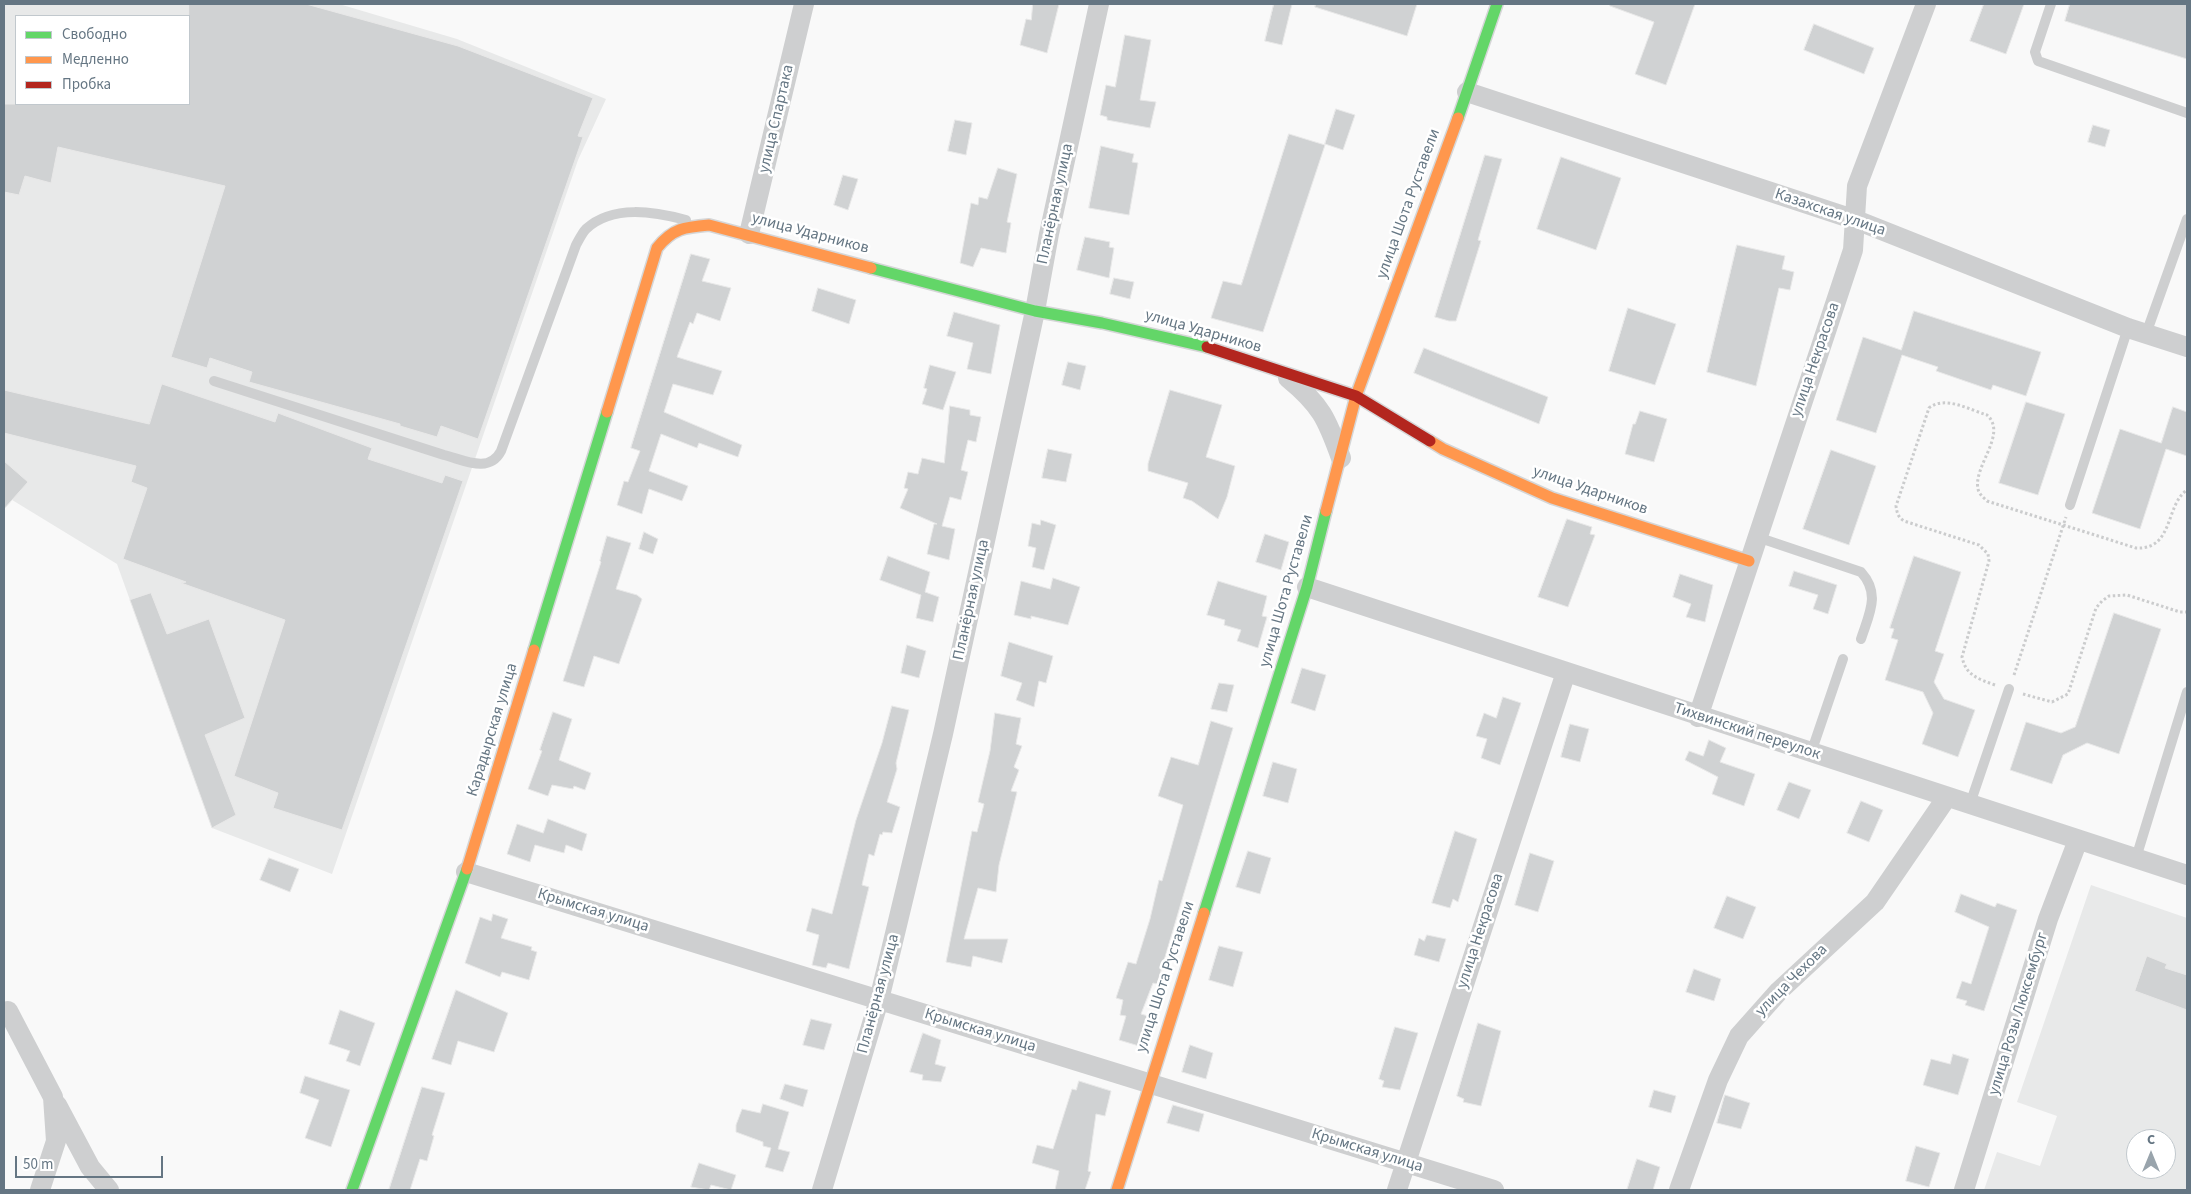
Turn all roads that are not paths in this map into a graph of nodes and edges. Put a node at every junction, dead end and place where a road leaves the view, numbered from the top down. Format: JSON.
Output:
{"nodes":[{"id":1,"x":804,"y":4,"type":"edge"},
{"id":2,"x":1099,"y":4,"type":"edge"},
{"id":3,"x":1497,"y":4,"type":"edge"},
{"id":4,"x":1926,"y":4,"type":"edge"},
{"id":5,"x":2051,"y":4,"type":"edge"},
{"id":6,"x":1468,"y":92,"type":"junction"},
{"id":7,"x":2187,"y":113,"type":"edge"},
{"id":8,"x":2187,"y":219,"type":"edge"},
{"id":9,"x":1856,"y":220,"type":"junction"},
{"id":10,"x":709,"y":225,"type":"junction"},
{"id":11,"x":749,"y":234,"type":"junction"},
{"id":12,"x":649,"y":274,"type":"joint"},
{"id":13,"x":1035,"y":311,"type":"junction"},
{"id":14,"x":2137,"y":331,"type":"junction"},
{"id":15,"x":2187,"y":347,"type":"edge"},
{"id":16,"x":1279,"y":371,"type":"junction"},
{"id":17,"x":214,"y":381,"type":"dead end"},
{"id":18,"x":1356,"y":396,"type":"junction"},
{"id":19,"x":1341,"y":458,"type":"junction"},
{"id":20,"x":2070,"y":505,"type":"road end"},
{"id":21,"x":1757,"y":537,"type":"junction"},
{"id":22,"x":1749,"y":561,"type":"junction"},
{"id":23,"x":1307,"y":587,"type":"junction"},
{"id":24,"x":1861,"y":639,"type":"dead end"},
{"id":25,"x":1843,"y":659,"type":"dead end"},
{"id":26,"x":1566,"y":672,"type":"junction"},
{"id":27,"x":2009,"y":689,"type":"road end"},
{"id":28,"x":2187,"y":692,"type":"edge"},
{"id":29,"x":1698,"y":717,"type":"junction"},
{"id":30,"x":1811,"y":753,"type":"junction"},
{"id":31,"x":1947,"y":797,"type":"junction"},
{"id":32,"x":1970,"y":804,"type":"junction"},
{"id":33,"x":2078,"y":840,"type":"junction"},
{"id":34,"x":2136,"y":858,"type":"junction"},
{"id":35,"x":466,"y":872,"type":"junction"},
{"id":36,"x":2187,"y":875,"type":"edge"},
{"id":37,"x":880,"y":1000,"type":"junction"},
{"id":38,"x":6,"y":1007,"type":"edge"},
{"id":39,"x":1149,"y":1083,"type":"junction"},
{"id":40,"x":53,"y":1097,"type":"junction"},
{"id":41,"x":1405,"y":1163,"type":"junction"},
{"id":42,"x":40,"y":1190,"type":"edge"},
{"id":43,"x":109,"y":1190,"type":"edge"},
{"id":44,"x":352,"y":1190,"type":"edge"},
{"id":45,"x":822,"y":1190,"type":"edge"},
{"id":46,"x":1117,"y":1190,"type":"edge"},
{"id":47,"x":1397,"y":1190,"type":"edge"},
{"id":48,"x":1494,"y":1190,"type":"edge"},
{"id":49,"x":1680,"y":1190,"type":"edge"},
{"id":50,"x":1964,"y":1190,"type":"edge"}],
"edges":[{"from":1,"to":11,"type":"street","name":"улица Спартака"},
{"from":2,"to":13,"type":"street","name":"Планёрная улица"},
{"from":3,"to":6,"type":"street","name":"улица Шота Руставели"},
{"from":4,"to":9,"type":"street","name":"улица Некрасова"},
{"from":5,"to":7,"type":"lane"},
{"from":6,"to":9,"type":"street","name":"Казахская улица"},
{"from":6,"to":18,"type":"street","name":"улица Шота Руставели"},
{"from":8,"to":14,"type":"lane"},
{"from":9,"to":14,"type":"street","name":"Казахская улица"},
{"from":9,"to":21,"type":"street","name":"улица Некрасова"},
{"from":10,"to":11,"type":"street","name":"улица Ударников"},
{"from":10,"to":12,"type":"street","name":"улица Ударников"},
{"from":10,"to":17,"type":"lane"},
{"from":11,"to":13,"type":"street","name":"улица Ударников"},
{"from":12,"to":35,"type":"street","name":"Карадырская улица"},
{"from":13,"to":16,"type":"street","name":"улица Ударников"},
{"from":13,"to":37,"type":"street","name":"Планёрная улица"},
{"from":14,"to":15,"type":"street","name":"Казахская улица"},
{"from":14,"to":20,"type":"lane"},
{"from":16,"to":18,"type":"street","name":"улица Ударников"},
{"from":16,"to":19,"type":"street"},
{"from":18,"to":19,"type":"street","name":"улица Шота Руставели"},
{"from":18,"to":22,"type":"street","name":"улица Ударников"},
{"from":19,"to":23,"type":"street","name":"улица Шота Руставели"},
{"from":21,"to":22,"type":"street","name":"улица Некрасова"},
{"from":21,"to":24,"type":"lane"},
{"from":22,"to":29,"type":"street","name":"улица Некрасова"},
{"from":23,"to":26,"type":"street","name":"Тихвинский переулок"},
{"from":23,"to":39,"type":"street","name":"улица Шота Руставели"},
{"from":25,"to":30,"type":"lane"},
{"from":26,"to":29,"type":"street","name":"Тихвинский переулок"},
{"from":26,"to":41,"type":"street","name":"улица Некрасова"},
{"from":27,"to":32,"type":"lane"},
{"from":28,"to":34,"type":"lane"},
{"from":29,"to":30,"type":"street","name":"Тихвинский переулок"},
{"from":30,"to":31,"type":"street","name":"Тихвинский переулок"},
{"from":31,"to":32,"type":"street","name":"Тихвинский переулок"},
{"from":31,"to":49,"type":"street","name":"улица Чехова"},
{"from":32,"to":33,"type":"street","name":"Тихвинский переулок"},
{"from":33,"to":34,"type":"street","name":"Тихвинский переулок"},
{"from":33,"to":50,"type":"street","name":"улица Розы Люксембург"},
{"from":34,"to":36,"type":"street","name":"Тихвинский переулок"},
{"from":35,"to":37,"type":"street","name":"Крымская улица"},
{"from":35,"to":44,"type":"street","name":"Карадырская улица"},
{"from":37,"to":39,"type":"street","name":"Крымская улица"},
{"from":37,"to":45,"type":"street","name":"Планёрная улица"},
{"from":38,"to":40,"type":"street"},
{"from":39,"to":41,"type":"street","name":"Крымская улица"},
{"from":39,"to":46,"type":"street","name":"улица Шота Руставели"},
{"from":40,"to":42,"type":"street"},
{"from":40,"to":43,"type":"street"},
{"from":41,"to":47,"type":"street","name":"улица Некрасова"},
{"from":41,"to":48,"type":"street","name":"Крымская улица"}]}
